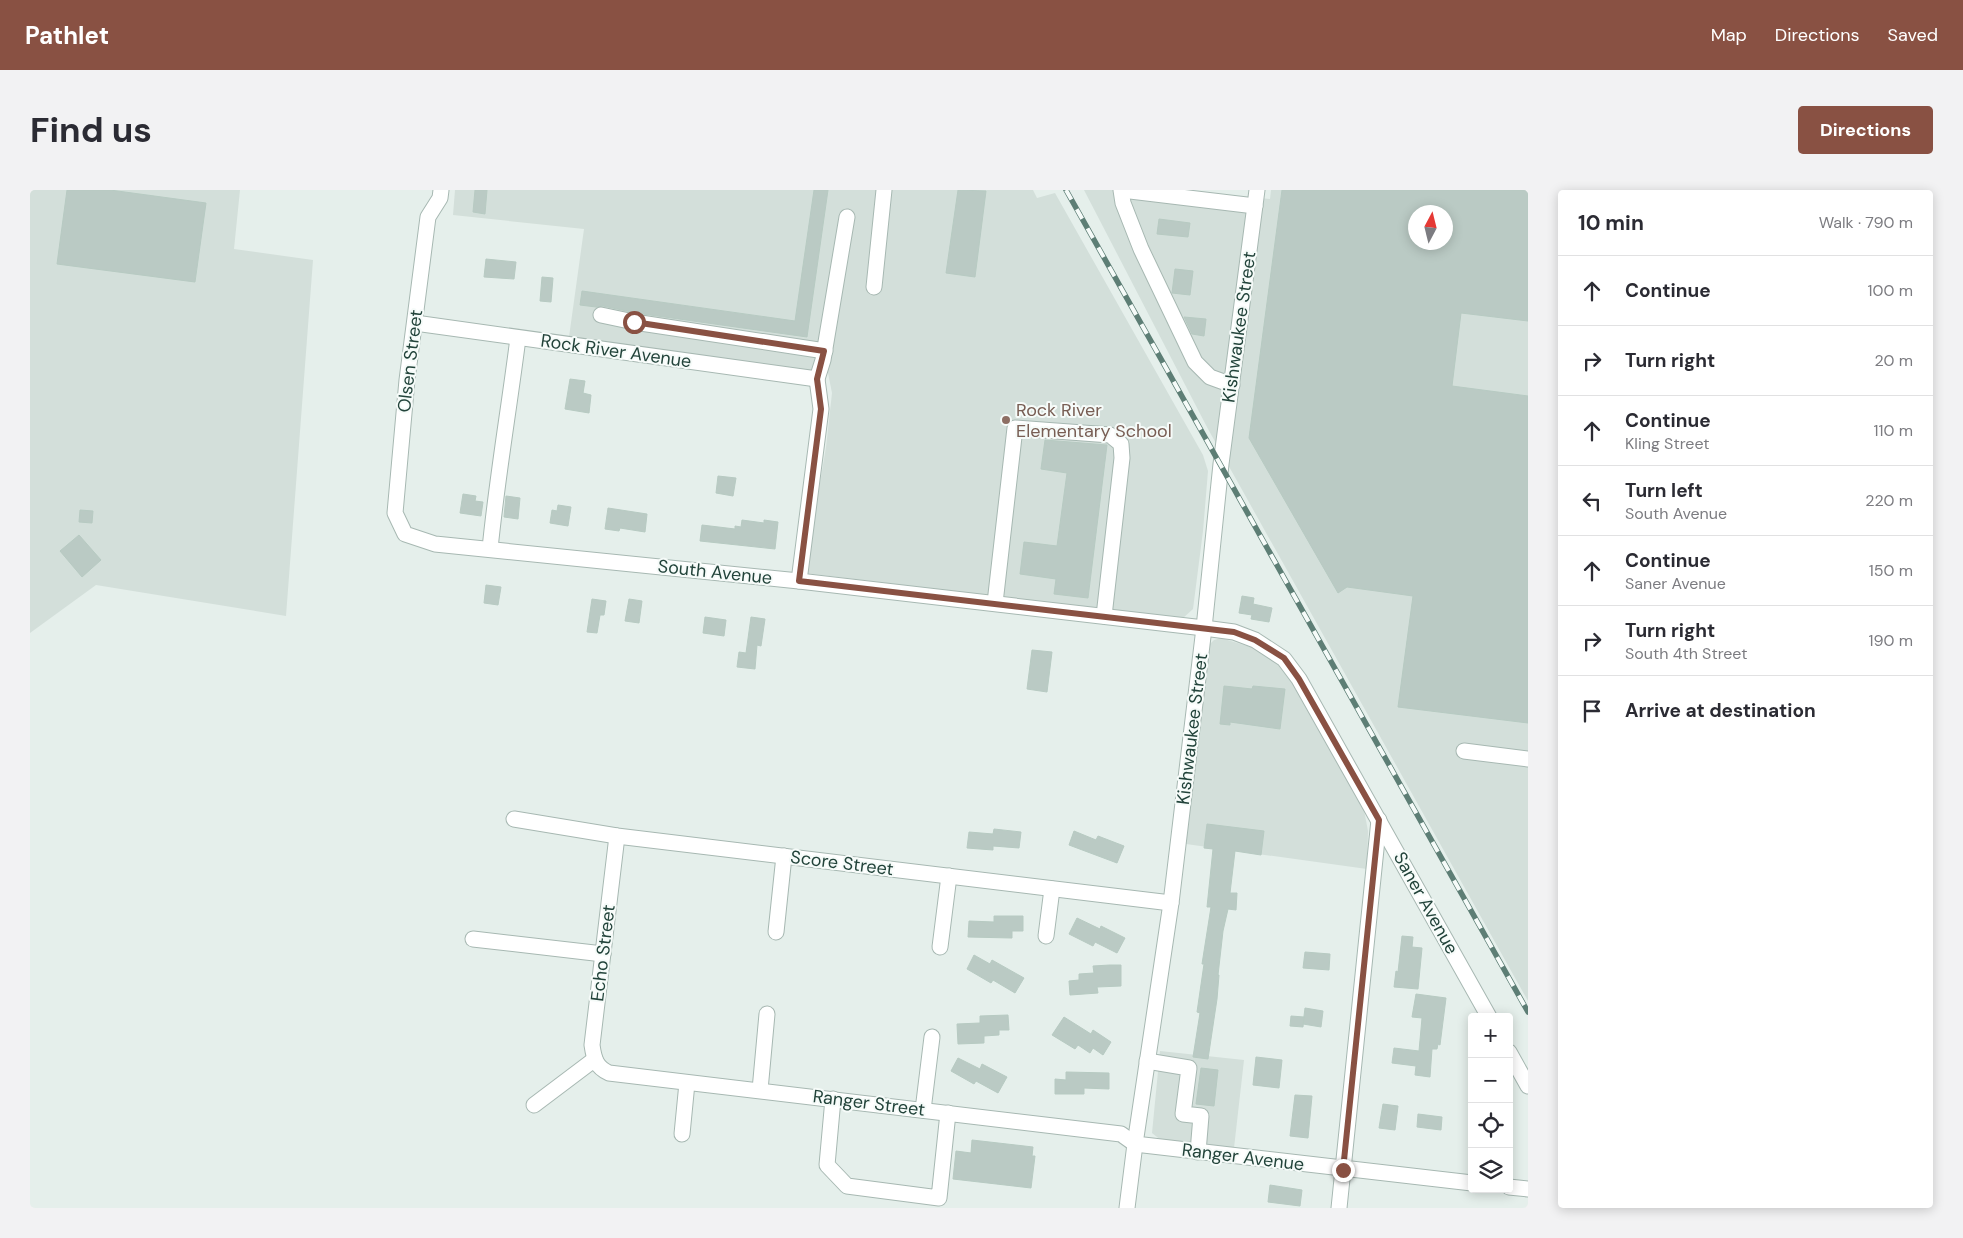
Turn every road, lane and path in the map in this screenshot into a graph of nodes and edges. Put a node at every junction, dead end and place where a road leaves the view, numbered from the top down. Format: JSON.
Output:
{"nodes":[{"id":1,"x":441,"y":190,"type":"edge"},
{"id":2,"x":884,"y":190,"type":"edge"},
{"id":3,"x":1122,"y":190,"type":"edge"},
{"id":4,"x":1257,"y":190,"type":"edge"},
{"id":5,"x":1255,"y":206,"type":"junction"},
{"id":6,"x":847,"y":217,"type":"dead end"},
{"id":7,"x":874,"y":287,"type":"dead end"},
{"id":8,"x":601,"y":315,"type":"dead end"},
{"id":9,"x":414,"y":323,"type":"junction"},
{"id":10,"x":518,"y":338,"type":"junction"},
{"id":11,"x":824,"y":351,"type":"junction"},
{"id":12,"x":817,"y":379,"type":"junction"},
{"id":13,"x":1232,"y":385,"type":"junction"},
{"id":14,"x":405,"y":534,"type":"joint"},
{"id":15,"x":490,"y":549,"type":"junction"},
{"id":16,"x":799,"y":581,"type":"junction"},
{"id":17,"x":995,"y":603,"type":"junction"},
{"id":18,"x":1104,"y":616,"type":"junction"},
{"id":19,"x":1204,"y":628,"type":"junction"},
{"id":20,"x":1464,"y":751,"type":"dead end"},
{"id":21,"x":1528,"y":760,"type":"edge"},
{"id":22,"x":514,"y":820,"type":"dead end"},
{"id":23,"x":1379,"y":820,"type":"junction"},
{"id":24,"x":616,"y":836,"type":"junction"},
{"id":25,"x":784,"y":856,"type":"junction"},
{"id":26,"x":948,"y":876,"type":"junction"},
{"id":27,"x":1052,"y":889,"type":"junction"},
{"id":28,"x":1171,"y":903,"type":"junction"},
{"id":29,"x":776,"y":932,"type":"dead end"},
{"id":30,"x":1046,"y":936,"type":"dead end"},
{"id":31,"x":473,"y":939,"type":"dead end"},
{"id":32,"x":940,"y":947,"type":"dead end"},
{"id":33,"x":602,"y":954,"type":"junction"},
{"id":34,"x":1487,"y":1013,"type":"edge"},
{"id":35,"x":767,"y":1014,"type":"dead end"},
{"id":36,"x":932,"y":1037,"type":"dead end"},
{"id":37,"x":1512,"y":1058,"type":"edge"},
{"id":38,"x":1147,"y":1061,"type":"junction"},
{"id":39,"x":597,"y":1064,"type":"junction"},
{"id":40,"x":687,"y":1083,"type":"junction"},
{"id":41,"x":1528,"y":1086,"type":"edge"},
{"id":42,"x":760,"y":1090,"type":"junction"},
{"id":43,"x":833,"y":1099,"type":"junction"},
{"id":44,"x":534,"y":1105,"type":"dead end"},
{"id":45,"x":923,"y":1110,"type":"junction"},
{"id":46,"x":948,"y":1113,"type":"junction"},
{"id":47,"x":682,"y":1134,"type":"dead end"},
{"id":48,"x":1134,"y":1144,"type":"junction"},
{"id":49,"x":1198,"y":1152,"type":"junction"},
{"id":50,"x":1343,"y":1170,"type":"junction"},
{"id":51,"x":1468,"y":1183,"type":"edge"},
{"id":52,"x":1513,"y":1188,"type":"edge"},
{"id":53,"x":1528,"y":1190,"type":"edge"},
{"id":54,"x":1127,"y":1208,"type":"edge"},
{"id":55,"x":1339,"y":1208,"type":"edge"}],
"edges":[{"from":1,"to":9,"type":"street","name":"Olsen Street"},
{"from":2,"to":7,"type":"street"},
{"from":3,"to":5,"type":"street"},
{"from":3,"to":13,"type":"street"},
{"from":4,"to":5,"type":"street","name":"Kishwaukee Street"},
{"from":5,"to":13,"type":"street","name":"Kishwaukee Street"},
{"from":6,"to":11,"type":"street"},
{"from":8,"to":11,"type":"street"},
{"from":9,"to":10,"type":"street","name":"Rock River Avenue"},
{"from":9,"to":14,"type":"street","name":"Olsen Street"},
{"from":10,"to":12,"type":"street","name":"Rock River Avenue"},
{"from":10,"to":15,"type":"street"},
{"from":11,"to":12,"type":"street"},
{"from":12,"to":16,"type":"street"},
{"from":13,"to":19,"type":"street","name":"Kishwaukee Street"},
{"from":14,"to":15,"type":"street","name":"South Avenue"},
{"from":15,"to":16,"type":"street","name":"South Avenue"},
{"from":16,"to":17,"type":"street","name":"South Avenue"},
{"from":17,"to":18,"type":"street","name":"South Avenue"},
{"from":17,"to":18,"type":"street"},
{"from":18,"to":19,"type":"street","name":"South Avenue"},
{"from":19,"to":23,"type":"street","name":"Saner Avenue"},
{"from":19,"to":28,"type":"street","name":"Kishwaukee Street"},
{"from":20,"to":21,"type":"street"},
{"from":22,"to":24,"type":"street","name":"Score Street"},
{"from":23,"to":34,"type":"street","name":"Saner Avenue"},
{"from":23,"to":50,"type":"street"},
{"from":24,"to":25,"type":"street","name":"Score Street"},
{"from":24,"to":33,"type":"street","name":"Echo Street"},
{"from":25,"to":26,"type":"street","name":"Score Street"},
{"from":25,"to":29,"type":"street"},
{"from":26,"to":27,"type":"street","name":"Score Street"},
{"from":26,"to":32,"type":"street"},
{"from":27,"to":28,"type":"street","name":"Score Street"},
{"from":27,"to":30,"type":"street"},
{"from":28,"to":38,"type":"street","name":"Kishwaukee Street"},
{"from":31,"to":33,"type":"street"},
{"from":33,"to":39,"type":"street","name":"Echo Street"},
{"from":35,"to":42,"type":"street"},
{"from":36,"to":45,"type":"street"},
{"from":37,"to":41,"type":"street"},
{"from":38,"to":48,"type":"street","name":"Kishwaukee Street"},
{"from":38,"to":49,"type":"street"},
{"from":39,"to":40,"type":"street","name":"Ranger Street"},
{"from":39,"to":44,"type":"street"},
{"from":40,"to":42,"type":"street","name":"Ranger Street"},
{"from":40,"to":47,"type":"street"},
{"from":42,"to":43,"type":"street","name":"Ranger Street"},
{"from":43,"to":45,"type":"street","name":"Ranger Street"},
{"from":43,"to":46,"type":"street"},
{"from":45,"to":46,"type":"street","name":"Ranger Street"},
{"from":46,"to":48,"type":"street","name":"Ranger Street"},
{"from":48,"to":49,"type":"street","name":"Ranger Avenue"},
{"from":48,"to":54,"type":"street","name":"Kishwaukee Street"},
{"from":49,"to":50,"type":"street","name":"Ranger Avenue"},
{"from":50,"to":51,"type":"street","name":"Ranger Avenue"},
{"from":50,"to":55,"type":"street"},
{"from":52,"to":53,"type":"street"}]}
